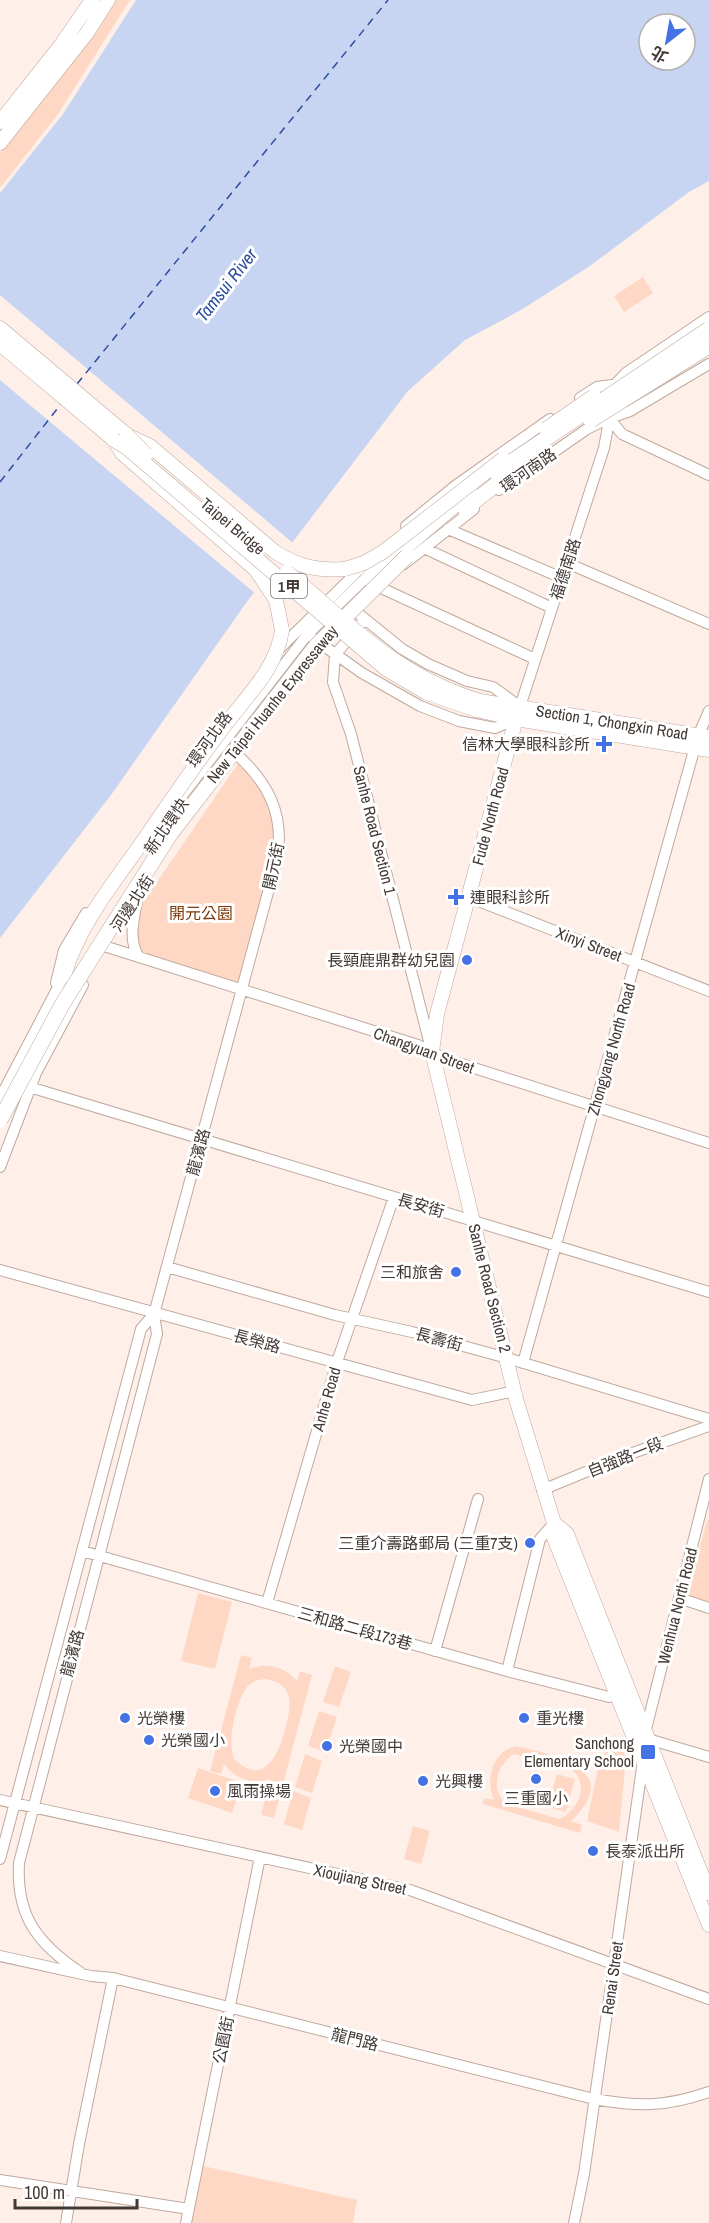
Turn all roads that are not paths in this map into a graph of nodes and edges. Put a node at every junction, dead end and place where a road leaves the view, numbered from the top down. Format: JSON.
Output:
{"nodes":[{"id":1,"x":92,"y":0,"type":"edge"},
{"id":2,"x":108,"y":0,"type":"edge"},
{"id":3,"x":0,"y":122,"type":"edge"},
{"id":4,"x":0,"y":143,"type":"edge"},
{"id":5,"x":709,"y":317,"type":"edge"},
{"id":6,"x":0,"y":328,"type":"edge"},
{"id":7,"x":709,"y":331,"type":"edge"},
{"id":8,"x":709,"y":340,"type":"edge"},
{"id":9,"x":0,"y":344,"type":"edge"},
{"id":10,"x":709,"y":346,"type":"edge"},
{"id":11,"x":709,"y":364,"type":"edge"},
{"id":12,"x":612,"y":385,"type":"junction"},
{"id":13,"x":609,"y":418,"type":"junction"},
{"id":14,"x":127,"y":435,"type":"junction"},
{"id":15,"x":114,"y":440,"type":"junction"},
{"id":16,"x":709,"y":475,"type":"edge"},
{"id":17,"x":448,"y":529,"type":"junction"},
{"id":18,"x":424,"y":548,"type":"junction"},
{"id":19,"x":567,"y":563,"type":"junction"},
{"id":20,"x":562,"y":578,"type":"junction"},
{"id":21,"x":374,"y":582,"type":"junction"},
{"id":22,"x":338,"y":596,"type":"junction"},
{"id":23,"x":552,"y":608,"type":"junction"},
{"id":24,"x":354,"y":610,"type":"junction"},
{"id":25,"x":312,"y":614,"type":"junction"},
{"id":26,"x":365,"y":619,"type":"junction"},
{"id":27,"x":709,"y":624,"type":"edge"},
{"id":28,"x":308,"y":635,"type":"junction"},
{"id":29,"x":321,"y":644,"type":"junction"},
{"id":30,"x":278,"y":650,"type":"junction"},
{"id":31,"x":335,"y":655,"type":"junction"},
{"id":32,"x":535,"y":659,"type":"junction"},
{"id":33,"x":479,"y":705,"type":"junction"},
{"id":34,"x":709,"y":711,"type":"edge"},
{"id":35,"x":518,"y":713,"type":"junction"},
{"id":36,"x":700,"y":740,"type":"edge"},
{"id":37,"x":709,"y":750,"type":"edge"},
{"id":38,"x":235,"y":753,"type":"junction"},
{"id":39,"x":139,"y":890,"type":"junction"},
{"id":40,"x":468,"y":897,"type":"junction"},
{"id":41,"x":104,"y":946,"type":"junction"},
{"id":42,"x":139,"y":957,"type":"junction"},
{"id":43,"x":635,"y":962,"type":"junction"},
{"id":44,"x":63,"y":976,"type":"junction"},
{"id":45,"x":241,"y":991,"type":"junction"},
{"id":46,"x":709,"y":991,"type":"edge"},
{"id":47,"x":54,"y":993,"type":"junction"},
{"id":48,"x":432,"y":1052,"type":"junction"},
{"id":49,"x":9,"y":1078,"type":"junction"},
{"id":50,"x":30,"y":1088,"type":"junction"},
{"id":51,"x":0,"y":1099,"type":"edge"},
{"id":52,"x":594,"y":1107,"type":"junction"},
{"id":53,"x":0,"y":1120,"type":"edge"},
{"id":54,"x":201,"y":1139,"type":"junction"},
{"id":55,"x":709,"y":1143,"type":"edge"},
{"id":56,"x":0,"y":1167,"type":"edge"},
{"id":57,"x":394,"y":1197,"type":"junction"},
{"id":58,"x":473,"y":1220,"type":"junction"},
{"id":59,"x":556,"y":1245,"type":"junction"},
{"id":60,"x":167,"y":1267,"type":"junction"},
{"id":61,"x":0,"y":1270,"type":"edge"},
{"id":62,"x":709,"y":1292,"type":"edge"},
{"id":63,"x":154,"y":1314,"type":"junction"},
{"id":64,"x":352,"y":1319,"type":"junction"},
{"id":65,"x":507,"y":1358,"type":"junction"},
{"id":66,"x":337,"y":1362,"type":"junction"},
{"id":67,"x":523,"y":1363,"type":"junction"},
{"id":68,"x":515,"y":1391,"type":"junction"},
{"id":69,"x":709,"y":1419,"type":"edge"},
{"id":70,"x":709,"y":1426,"type":"edge"},
{"id":71,"x":709,"y":1479,"type":"edge"},
{"id":72,"x":542,"y":1490,"type":"junction"},
{"id":73,"x":478,"y":1499,"type":"dead end"},
{"id":74,"x":705,"y":1509,"type":"edge"},
{"id":75,"x":554,"y":1523,"type":"junction"},
{"id":76,"x":82,"y":1551,"type":"junction"},
{"id":77,"x":98,"y":1556,"type":"junction"},
{"id":78,"x":679,"y":1598,"type":"junction"},
{"id":79,"x":267,"y":1603,"type":"junction"},
{"id":80,"x":709,"y":1608,"type":"edge"},
{"id":81,"x":435,"y":1651,"type":"junction"},
{"id":82,"x":507,"y":1671,"type":"junction"},
{"id":83,"x":622,"y":1693,"type":"junction"},
{"id":84,"x":647,"y":1736,"type":"junction"},
{"id":85,"x":643,"y":1758,"type":"junction"},
{"id":86,"x":709,"y":1758,"type":"edge"},
{"id":87,"x":0,"y":1800,"type":"edge"},
{"id":88,"x":15,"y":1804,"type":"junction"},
{"id":89,"x":32,"y":1807,"type":"junction"},
{"id":90,"x":260,"y":1857,"type":"junction"},
{"id":91,"x":0,"y":1859,"type":"edge"},
{"id":92,"x":709,"y":1893,"type":"edge"},
{"id":93,"x":709,"y":1925,"type":"edge"},
{"id":94,"x":0,"y":1956,"type":"edge"},
{"id":95,"x":614,"y":1964,"type":"junction"},
{"id":96,"x":81,"y":1973,"type":"junction"},
{"id":97,"x":113,"y":1978,"type":"junction"},
{"id":98,"x":709,"y":1998,"type":"edge"},
{"id":99,"x":230,"y":2008,"type":"junction"},
{"id":100,"x":709,"y":2092,"type":"edge"},
{"id":101,"x":594,"y":2099,"type":"junction"},
{"id":102,"x":0,"y":2180,"type":"edge"},
{"id":103,"x":71,"y":2190,"type":"junction"},
{"id":104,"x":189,"y":2209,"type":"junction"},
{"id":105,"x":66,"y":2223,"type":"edge"},
{"id":106,"x":186,"y":2223,"type":"edge"},
{"id":107,"x":574,"y":2223,"type":"edge"}],
"edges":[{"from":1,"to":3,"type":"main road"},
{"from":2,"to":4,"type":"main road"},
{"from":5,"to":12,"type":"street","name":"環河南路"},
{"from":6,"to":14,"type":"main road","name":"Taipei Bridge","number":"1甲"},
{"from":7,"to":12,"type":"highway","bridge":true},
{"from":7,"to":21,"type":"highway","bridge":true},
{"from":8,"to":13,"type":"street","name":"環河南路"},
{"from":9,"to":15,"type":"main road","name":"Taipei Bridge","number":"1甲"},
{"from":10,"to":53,"type":"highway","name":"New Taipei Huanhe Expressaway","bridge":true},
{"from":11,"to":13,"type":"street"},
{"from":12,"to":13,"type":"street","name":"福德南路"},
{"from":12,"to":14,"type":"main road","bridge":true},
{"from":12,"to":22,"type":"street","name":"環河南路"},
{"from":13,"to":16,"type":"street"},
{"from":13,"to":17,"type":"street","name":"環河南路"},
{"from":13,"to":19,"type":"street","name":"福德南路"},
{"from":14,"to":33,"type":"main road","name":"Taipei Bridge","number":"1甲","bridge":true},
{"from":15,"to":30,"type":"main road","bridge":true},
{"from":15,"to":33,"type":"main road","name":"Taipei Bridge","number":"1甲","bridge":true},
{"from":17,"to":18,"type":"street","name":"環河南路"},
{"from":17,"to":20,"type":"street"},
{"from":18,"to":21,"type":"street","name":"環河南路"},
{"from":18,"to":23,"type":"street"},
{"from":19,"to":20,"type":"street","name":"福德南路"},
{"from":19,"to":27,"type":"street"},
{"from":20,"to":23,"type":"street","name":"福德南路"},
{"from":21,"to":24,"type":"street","name":"環河南路"},
{"from":21,"to":32,"type":"street"},
{"from":21,"to":51,"type":"highway","name":"新北環快","bridge":true},
{"from":22,"to":24,"type":"street","name":"Section 1, Chongxin Road"},
{"from":22,"to":25,"type":"street","name":"環河北路"},
{"from":22,"to":28,"type":"street","name":"環河北路"},
{"from":23,"to":32,"type":"street","name":"福德南路"},
{"from":24,"to":26,"type":"street","name":"Section 1, Chongxin Road"},
{"from":24,"to":29,"type":"street","name":"河邊北街"},
{"from":25,"to":28,"type":"street"},
{"from":25,"to":30,"type":"street","name":"環河北路"},
{"from":26,"to":31,"type":"street"},
{"from":26,"to":35,"type":"street","name":"Section 1, Chongxin Road"},
{"from":28,"to":29,"type":"street","name":"Section 1, Chongxin Road"},
{"from":28,"to":44,"type":"street","name":"環河北路"},
{"from":29,"to":31,"type":"street","name":"Section 1, Chongxin Road"},
{"from":29,"to":38,"type":"street","name":"河邊北街"},
{"from":30,"to":44,"type":"main road","bridge":true},
{"from":30,"to":47,"type":"street","name":"環河北路"},
{"from":31,"to":35,"type":"street","name":"Section 1, Chongxin Road"},
{"from":31,"to":48,"type":"street","name":"Sanhe Road Section 1"},
{"from":32,"to":35,"type":"street","name":"福德南路"},
{"from":33,"to":35,"type":"main road","number":"1甲"},
{"from":34,"to":36,"type":"street","name":"Zhongyang North Road"},
{"from":35,"to":36,"type":"main road","name":"Section 1, Chongxin Road","number":"1甲"},
{"from":35,"to":40,"type":"main road","name":"Fude North Road"},
{"from":36,"to":37,"type":"main road","name":"Section 1, Chongxin Road","number":"1甲"},
{"from":36,"to":43,"type":"street","name":"Zhongyang North Road"},
{"from":38,"to":39,"type":"street","name":"河邊北街"},
{"from":38,"to":45,"type":"street","name":"開元街"},
{"from":39,"to":41,"type":"street","name":"河邊北街"},
{"from":39,"to":42,"type":"street"},
{"from":40,"to":43,"type":"street","name":"Xinyi Street"},
{"from":40,"to":48,"type":"main road","name":"Fude North Road"},
{"from":41,"to":42,"type":"street","name":"Changyuan Street"},
{"from":41,"to":50,"type":"street","name":"河邊北街"},
{"from":42,"to":45,"type":"street","name":"Changyuan Street"},
{"from":43,"to":46,"type":"street","name":"Xinyi Street"},
{"from":43,"to":52,"type":"street","name":"Zhongyang North Road"},
{"from":44,"to":47,"type":"street","name":"環河北路"},
{"from":45,"to":48,"type":"street","name":"Changyuan Street"},
{"from":45,"to":54,"type":"street","name":"龍濱路"},
{"from":47,"to":49,"type":"street","name":"環河北路"},
{"from":48,"to":52,"type":"street","name":"Changyuan Street"},
{"from":48,"to":58,"type":"main road","name":"Sanhe Road Section 2"},
{"from":49,"to":50,"type":"street","name":"長安街"},
{"from":49,"to":51,"type":"street","name":"環河北路"},
{"from":50,"to":54,"type":"street","name":"長安街"},
{"from":50,"to":56,"type":"street","name":"河邊北街"},
{"from":52,"to":55,"type":"street","name":"Changyuan Street"},
{"from":52,"to":59,"type":"street","name":"Zhongyang North Road"},
{"from":54,"to":57,"type":"street","name":"長安街"},
{"from":54,"to":60,"type":"street","name":"龍濱路"},
{"from":57,"to":58,"type":"street","name":"長安街"},
{"from":57,"to":64,"type":"street","name":"Anhe Road"},
{"from":58,"to":59,"type":"street","name":"長安街"},
{"from":58,"to":65,"type":"main road","name":"Sanhe Road Section 2"},
{"from":59,"to":62,"type":"street","name":"長安街"},
{"from":59,"to":67,"type":"street","name":"Zhongyang North Road"},
{"from":60,"to":63,"type":"street","name":"龍濱路"},
{"from":60,"to":64,"type":"street","name":"長壽街"},
{"from":61,"to":63,"type":"street","name":"長榮路"},
{"from":63,"to":66,"type":"street","name":"長榮路"},
{"from":63,"to":76,"type":"street","name":"龍濱路"},
{"from":63,"to":77,"type":"street","name":"龍濱路"},
{"from":64,"to":65,"type":"street","name":"長壽街"},
{"from":64,"to":66,"type":"street","name":"Anhe Road"},
{"from":65,"to":67,"type":"street","name":"長壽街"},
{"from":65,"to":68,"type":"main road","name":"Sanhe Road Section 2"},
{"from":66,"to":68,"type":"street","name":"長榮路"},
{"from":66,"to":79,"type":"street","name":"Anhe Road"},
{"from":67,"to":69,"type":"street","name":"長壽街"},
{"from":68,"to":72,"type":"main road","name":"Sanhe Road Section 2"},
{"from":70,"to":72,"type":"street","name":"自強路一段"},
{"from":71,"to":74,"type":"street","name":"Wenhua North Road"},
{"from":72,"to":75,"type":"main road","name":"Sanhe Road Section 2"},
{"from":73,"to":81,"type":"street"},
{"from":74,"to":78,"type":"street","name":"Wenhua North Road"},
{"from":75,"to":82,"type":"street"},
{"from":75,"to":83,"type":"main road","name":"Sanhe Road Section 2"},
{"from":76,"to":77,"type":"street","name":"三和路二段173巷"},
{"from":76,"to":88,"type":"street","name":"龍濱路"},
{"from":77,"to":79,"type":"street","name":"三和路二段173巷"},
{"from":77,"to":89,"type":"street","name":"龍濱路"},
{"from":78,"to":80,"type":"street"},
{"from":78,"to":84,"type":"street","name":"Wenhua North Road"},
{"from":79,"to":81,"type":"street","name":"三和路二段173巷"},
{"from":81,"to":82,"type":"street","name":"三和路二段173巷"},
{"from":82,"to":83,"type":"street","name":"三和路二段173巷"},
{"from":83,"to":84,"type":"main road","name":"Sanhe Road Section 2"},
{"from":83,"to":85,"type":"main road","name":"Sanhe Road Section 2"},
{"from":84,"to":85,"type":"street","name":"Renai Street"},
{"from":84,"to":86,"type":"street"},
{"from":84,"to":92,"type":"main road","name":"Sanhe Road Section 2"},
{"from":85,"to":93,"type":"main road","name":"Sanhe Road Section 2"},
{"from":85,"to":95,"type":"street","name":"Renai Street"},
{"from":87,"to":88,"type":"street","name":"Xioujiang Street"},
{"from":88,"to":89,"type":"street","name":"Xioujiang Street"},
{"from":88,"to":91,"type":"street","name":"龍濱路"},
{"from":89,"to":90,"type":"street","name":"Xioujiang Street"},
{"from":89,"to":96,"type":"street","name":"龍濱路"},
{"from":90,"to":95,"type":"street","name":"Xioujiang Street"},
{"from":90,"to":99,"type":"street","name":"公園街"},
{"from":94,"to":96,"type":"street","name":"龍門路"},
{"from":95,"to":98,"type":"street","name":"Xioujiang Street"},
{"from":95,"to":101,"type":"street","name":"Renai Street"},
{"from":96,"to":97,"type":"street","name":"龍門路"},
{"from":97,"to":99,"type":"street","name":"龍門路"},
{"from":97,"to":103,"type":"street"},
{"from":99,"to":101,"type":"street","name":"龍門路"},
{"from":99,"to":104,"type":"street","name":"公園街"},
{"from":100,"to":101,"type":"street","name":"龍門路"},
{"from":101,"to":107,"type":"street","name":"Renai Street"},
{"from":102,"to":103,"type":"street"},
{"from":103,"to":104,"type":"street"},
{"from":103,"to":105,"type":"street"},
{"from":104,"to":106,"type":"street","name":"公園街"}]}
